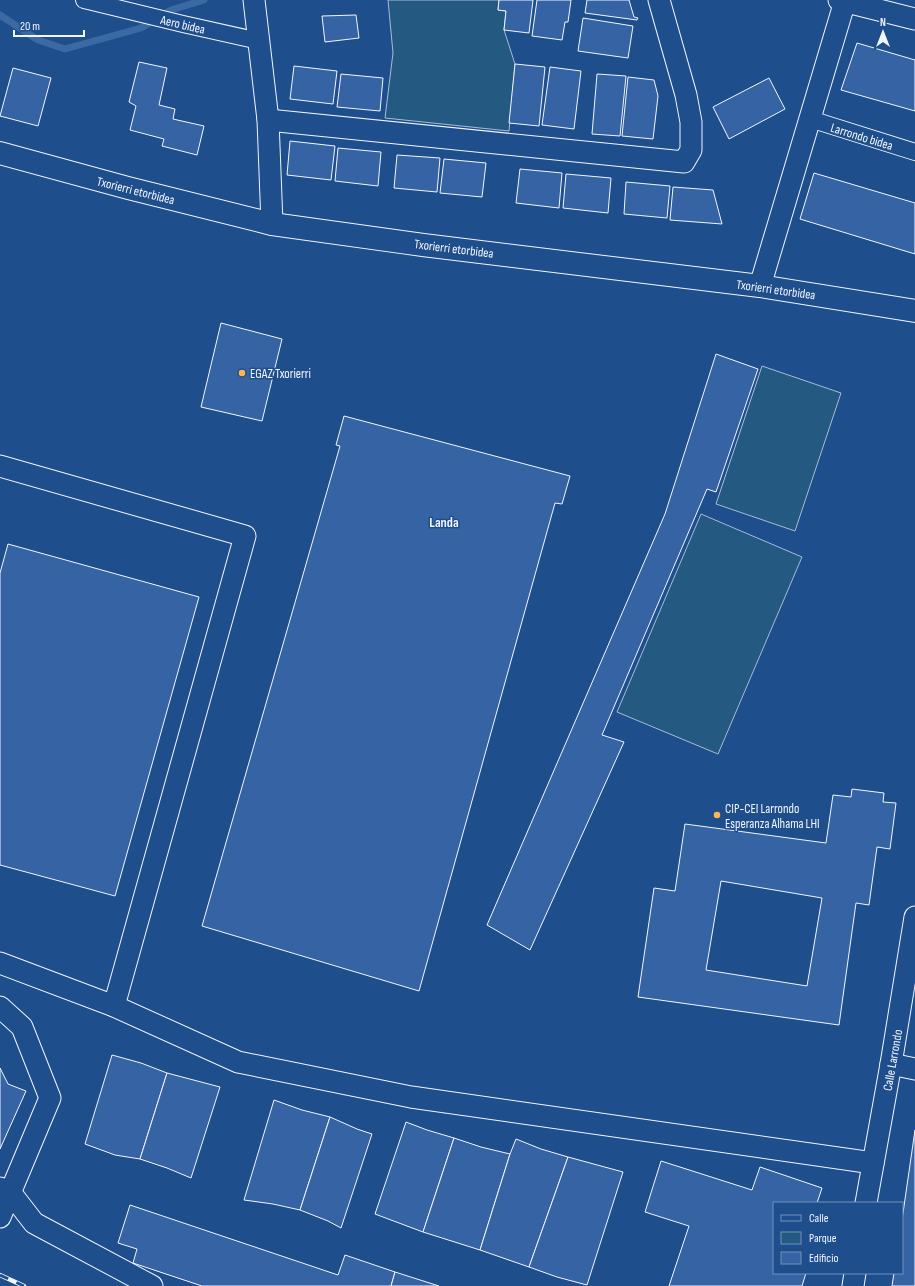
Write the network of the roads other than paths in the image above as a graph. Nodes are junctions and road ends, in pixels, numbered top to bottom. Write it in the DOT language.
graph roads {
  1 [pos="84,0"];
  2 [pos="254,0"];
  3 [pos="659,0"];
  4 [pos="842,1"];
  5 [pos="915,19"];
  6 [pos="259,41"];
  7 [pos="268,120"];
  8 [pos="810,120"];
  9 [pos="915,152"];
  10 [pos="0,153"];
  11 [pos="272,224"];
  12 [pos="760,286"];
  13 [pos="915,311"];
  14 [pos="0,466"];
  15 [pos="915,917"];
  16 [pos="0,964"];
  17 [pos="114,1006"];
  18 [pos="0,1008"];
  19 [pos="891,1064"];
  20 [pos="915,1069"];
  21 [pos="873,1164"];
  22 [pos="5,1190"];
  23 [pos="866,1202"];
  24 [pos="0,1217"];
  25 [pos="855,1274"];
  26 [pos="152,1286"];
  27 [pos="853,1286"];
  1 -- 6 [label="street, Aero bidea"];
  2 -- 6 [label="street"];
  3 -- 7 [label="street"];
  4 -- 5 [label="street"];
  4 -- 8 [label="street"];
  6 -- 7 [label="street"];
  7 -- 11 [label="street"];
  8 -- 9 [label="street, Larrondo bidea"];
  8 -- 12 [label="street"];
  10 -- 11 [label="street, Txorierri etorbidea"];
  11 -- 12 [label="street, Txorierri etorbidea"];
  12 -- 13 [label="street, Txorierri etorbidea"];
  14 -- 17 [label="street"];
  15 -- 19 [label="street, Calle Larrondo"];
  16 -- 17 [label="street"];
  17 -- 21 [label="street"];
  18 -- 22 [label="street"];
  19 -- 20 [label="street"];
  19 -- 21 [label="street, Calle Larrondo"];
  21 -- 23 [label="street, Calle Larrondo"];
  22 -- 24 [label="street"];
  22 -- 26 [label="street"];
  25 -- 27 [label="street"];
}
